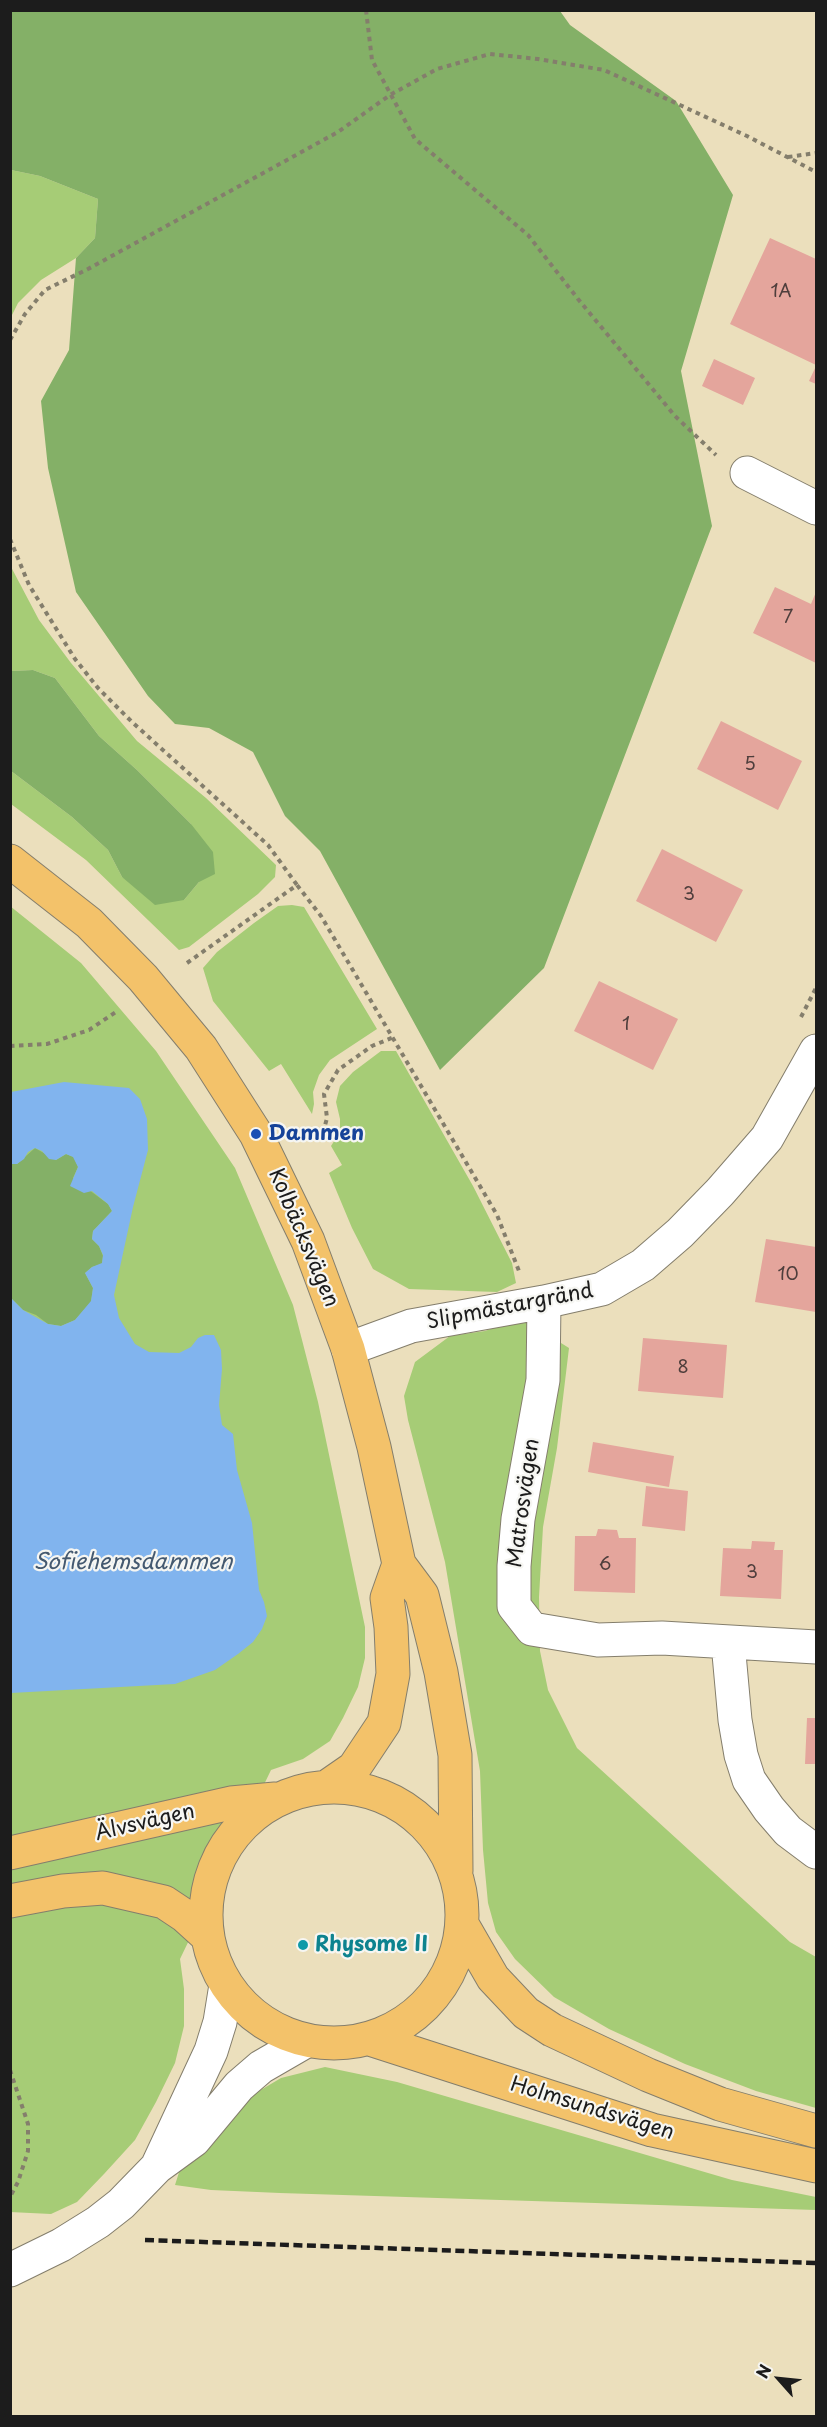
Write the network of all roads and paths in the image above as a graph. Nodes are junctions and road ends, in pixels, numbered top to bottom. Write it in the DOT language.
graph roads {
  1 [pos="366,10"];
  2 [pos="390,95"];
  3 [pos="816,153"];
  4 [pos="787,157"];
  5 [pos="816,172"];
  6 [pos="10,340"];
  7 [pos="747,473"];
  8 [pos="816,508"];
  9 [pos="10,539"];
  10 [pos="10,861"];
  11 [pos="297,885"];
  12 [pos="187,963"];
  13 [pos="816,988"];
  14 [pos="116,1012"];
  15 [pos="800,1019"];
  16 [pos="393,1037"];
  17 [pos="10,1046"];
  18 [pos="816,1052"];
  19 [pos="808,1089"];
  20 [pos="323,1133"];
  21 [pos="533,1291"];
  22 [pos="348,1348"];
  23 [pos="399,1564"];
  24 [pos="728,1643"];
  25 [pos="816,1647"];
  26 [pos="328,1786"];
  27 [pos="280,1798"];
  28 [pos="816,1852"];
  29 [pos="10,1853"];
  30 [pos="456,1871"];
  31 [pos="10,1901"];
  32 [pos="463,1926"];
  33 [pos="207,1936"];
  34 [pos="226,1984"];
  35 [pos="370,2039"];
  36 [pos="306,2041"];
  37 [pos="10,2070"];
  38 [pos="816,2131"];
  39 [pos="816,2166"];
  40 [pos="157,2167"];
  41 [pos="10,2197"];
  42 [pos="10,2270"];
  1 -- 2 [label="path"];
  2 -- 4 [label="path"];
  2 -- 6 [label="path"];
  2 -- 7 [label="path"];
  3 -- 4 [label="path"];
  4 -- 5 [label="path"];
  7 -- 8 [label="street"];
  9 -- 11 [label="path"];
  10 -- 22 [label="main road, Kolbäcksvägen"];
  11 -- 12 [label="path"];
  11 -- 16 [label="path"];
  13 -- 15 [label="path"];
  14 -- 17 [label="path"];
  16 -- 20 [label="path"];
  16 -- 21 [label="path"];
  18 -- 19 [label="street, Slipmästargränd"];
  19 -- 21 [label="street, Slipmästargränd"];
  21 -- 22 [label="street, Slipmästargränd"];
  21 -- 24 [label="street, Matrosvägen"];
  22 -- 23 [label="main road, Kolbäcksvägen"];
  23 -- 26 [label="main road"];
  23 -- 30 [label="main road, Kolbäcksvägen"];
  24 -- 25 [label="street, Matrosvägen"];
  24 -- 28 [label="street"];
  26 -- 27 [label="main road"];
  26 -- 30 [label="main road"];
  27 -- 29 [label="main road, Älvsvägen"];
  27 -- 33 [label="main road"];
  30 -- 32 [label="main road, Kolbäcksvägen"];
  31 -- 33 [label="main road"];
  32 -- 35 [label="main road"];
  32 -- 38 [label="main road"];
  33 -- 34 [label="main road"];
  34 -- 36 [label="main road"];
  34 -- 40 [label="street"];
  35 -- 36 [label="main road"];
  35 -- 39 [label="main road, Holmsundsvägen"];
  36 -- 40 [label="street"];
  37 -- 41 [label="path"];
  40 -- 42 [label="street"];
}
